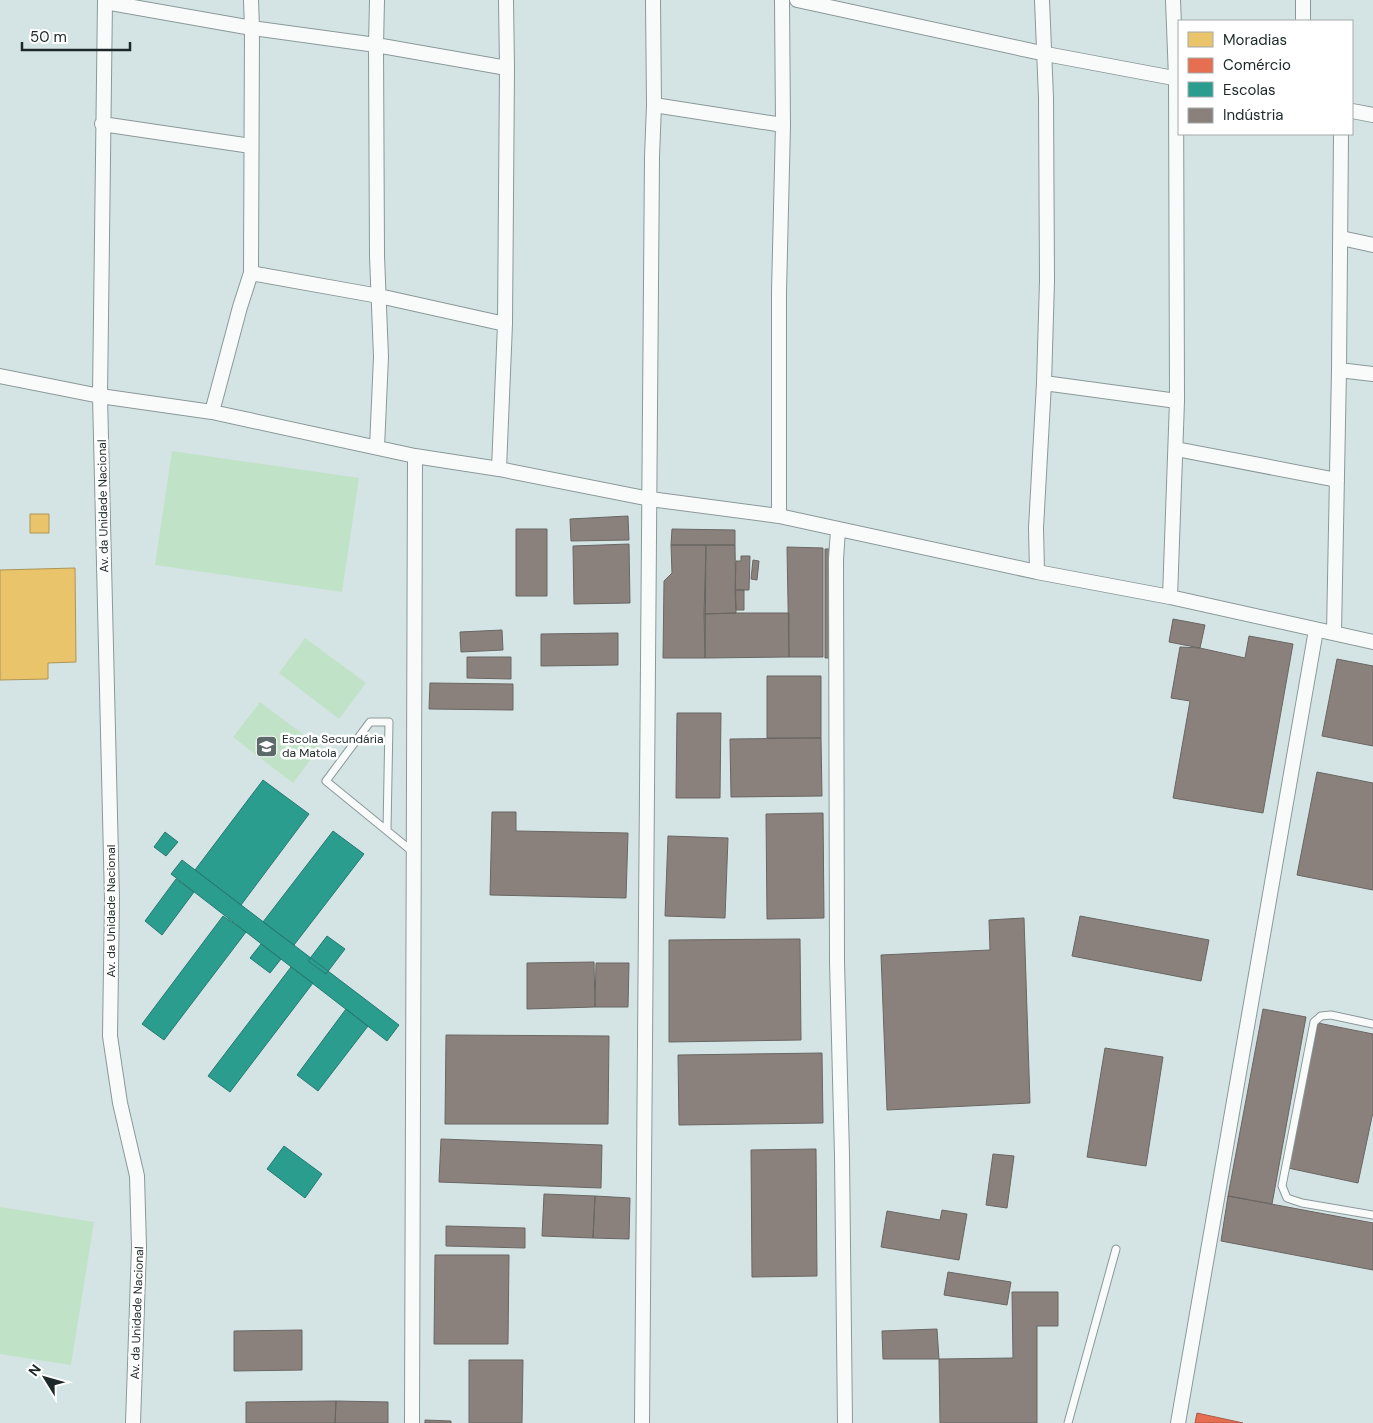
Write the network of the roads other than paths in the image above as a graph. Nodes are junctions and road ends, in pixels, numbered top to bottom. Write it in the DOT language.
graph roads {
  1 [pos="251,0"];
  2 [pos="377,0"];
  3 [pos="506,0"];
  4 [pos="654,0"];
  5 [pos="782,0"];
  6 [pos="797,0"];
  7 [pos="1042,0"];
  8 [pos="1173,0"];
  9 [pos="1304,0"];
  10 [pos="105,1"];
  11 [pos="1303,20"];
  12 [pos="252,28"];
  13 [pos="376,45"];
  14 [pos="1046,54"];
  15 [pos="507,68"];
  16 [pos="1178,78"];
  17 [pos="654,105"];
  18 [pos="1353,111"];
  19 [pos="1373,115"];
  20 [pos="102,124"];
  21 [pos="783,125"];
  22 [pos="1341,135"];
  23 [pos="251,146"];
  24 [pos="1341,238"];
  25 [pos="1373,245"];
  26 [pos="251,273"];
  27 [pos="378,296"];
  28 [pos="505,324"];
  29 [pos="1339,370"];
  30 [pos="1373,374"];
  31 [pos="0,376"];
  32 [pos="1044,383"];
  33 [pos="100,396"];
  34 [pos="1177,401"];
  35 [pos="212,412"];
  36 [pos="377,447"];
  37 [pos="1176,449"];
  38 [pos="415,456"];
  39 [pos="499,469"];
  40 [pos="1337,480"];
  41 [pos="650,500"];
  42 [pos="778,516"];
  43 [pos="838,530"];
  44 [pos="1037,572"];
  45 [pos="1170,597"];
  46 [pos="1316,630"];
  47 [pos="1334,633"];
  48 [pos="1373,642"];
  49 [pos="387,830"];
  50 [pos="414,853"];
  51 [pos="1373,1024"];
  52 [pos="1373,1215"];
  53 [pos="1116,1249"];
  54 [pos="133,1423"];
  55 [pos="412,1423"];
  56 [pos="642,1423"];
  57 [pos="845,1423"];
  58 [pos="1068,1423"];
  59 [pos="1178,1423"];
  1 -- 12 [label="street"];
  2 -- 13 [label="street"];
  3 -- 15 [label="street"];
  4 -- 17 [label="street"];
  5 -- 21 [label="street"];
  6 -- 14 [label="street"];
  7 -- 14 [label="street"];
  8 -- 16 [label="street"];
  9 -- 11 [label="street"];
  10 -- 12 [label="street"];
  10 -- 20 [label="street, Av. da Unidade Nacional"];
  12 -- 13 [label="street"];
  12 -- 23 [label="street"];
  13 -- 15 [label="street"];
  13 -- 27 [label="street"];
  14 -- 16 [label="street"];
  14 -- 32 [label="street"];
  15 -- 28 [label="street"];
  16 -- 34 [label="street"];
  17 -- 21 [label="street"];
  17 -- 41 [label="street"];
  18 -- 19 [label="street"];
  20 -- 23 [label="street"];
  20 -- 33 [label="street, Av. da Unidade Nacional"];
  21 -- 42 [label="street"];
  22 -- 24 [label="street"];
  23 -- 26 [label="street"];
  24 -- 25 [label="street"];
  24 -- 29 [label="street"];
  26 -- 27 [label="street"];
  26 -- 35 [label="street"];
  27 -- 28 [label="street"];
  27 -- 36 [label="street"];
  28 -- 39 [label="street"];
  29 -- 30 [label="street"];
  29 -- 40 [label="street"];
  31 -- 33 [label="street"];
  32 -- 34 [label="street"];
  32 -- 44 [label="street"];
  33 -- 35 [label="street"];
  33 -- 54 [label="street, Av. da Unidade Nacional"];
  34 -- 37 [label="street"];
  35 -- 36 [label="street"];
  36 -- 38 [label="street"];
  37 -- 40 [label="street"];
  37 -- 45 [label="street"];
  38 -- 39 [label="street"];
  38 -- 50 [label="street"];
  39 -- 41 [label="street"];
  40 -- 47 [label="street"];
  41 -- 42 [label="street"];
  41 -- 56 [label="street"];
  42 -- 43 [label="street"];
  43 -- 44 [label="street"];
  43 -- 57 [label="street"];
  44 -- 45 [label="street"];
  45 -- 46 [label="street"];
  46 -- 47 [label="street"];
  46 -- 59 [label="street"];
  47 -- 48 [label="street"];
  49 -- 49 [label="lane"];
  49 -- 50 [label="lane"];
  50 -- 55 [label="street"];
  51 -- 52 [label="lane"];
  53 -- 58 [label="lane"];
}
